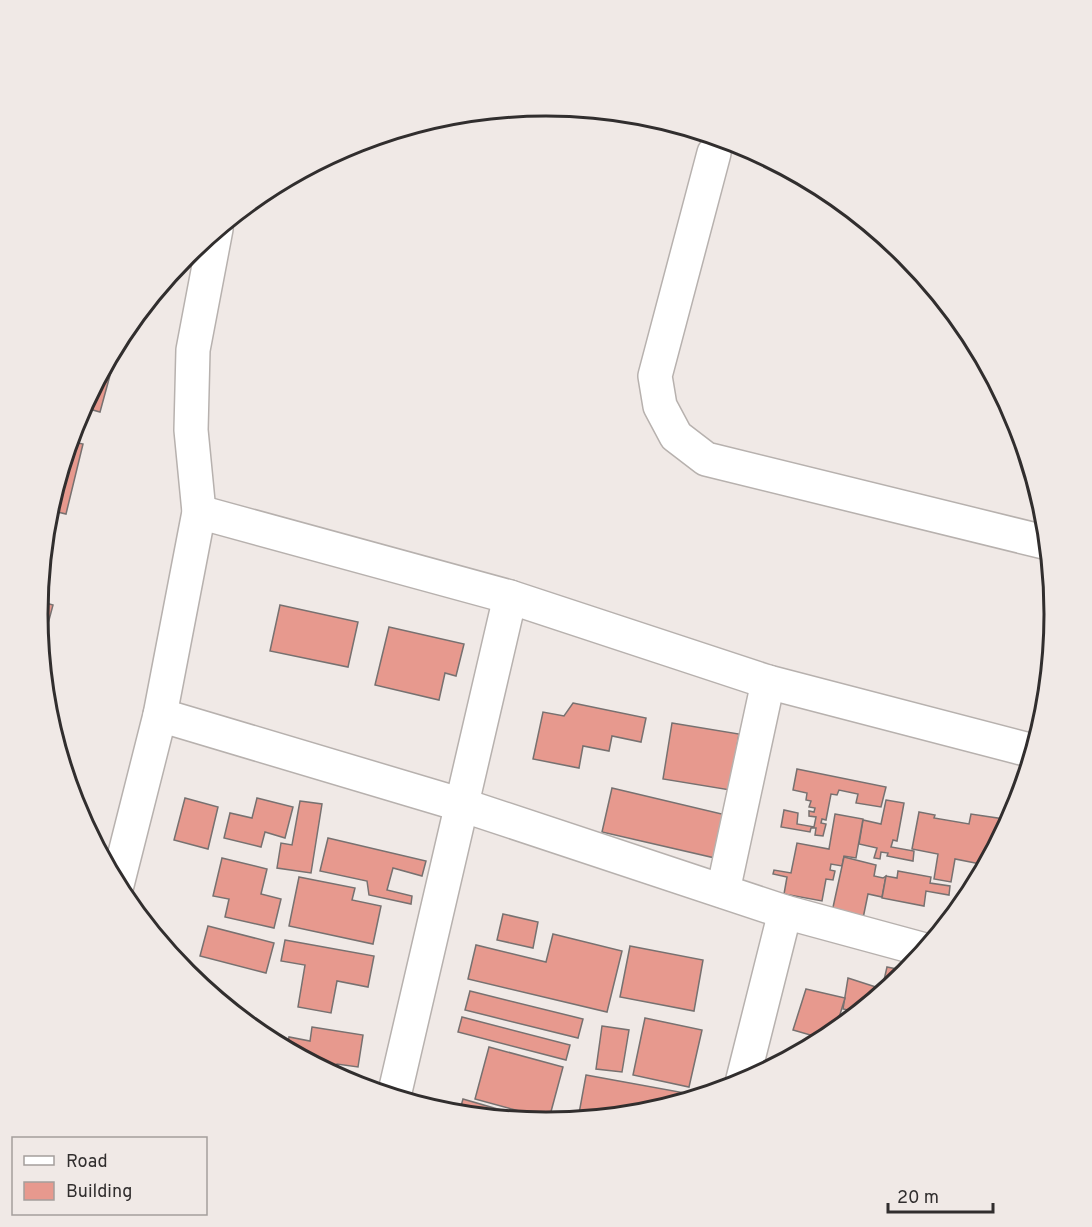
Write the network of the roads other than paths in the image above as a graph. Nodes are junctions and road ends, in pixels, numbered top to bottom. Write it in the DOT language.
graph roads {
  1 [pos="714,153"];
  2 [pos="213,243"];
  3 [pos="199,512"];
  4 [pos="1039,541"];
  5 [pos="510,597"];
  6 [pos="768,682"];
  7 [pos="160,715"];
  8 [pos="1025,749"];
  9 [pos="462,805"];
  10 [pos="121,871"];
  11 [pos="723,891"];
  12 [pos="784,912"];
  13 [pos="915,947"];
  14 [pos="745,1070"];
  15 [pos="396,1088"];
  1 -- 4 [label="street"];
  2 -- 3 [label="street"];
  3 -- 5 [label="street"];
  3 -- 7 [label="street"];
  5 -- 6 [label="street"];
  5 -- 9 [label="street"];
  6 -- 8 [label="street"];
  6 -- 11 [label="street"];
  7 -- 9 [label="street"];
  7 -- 10 [label="street"];
  9 -- 11 [label="street"];
  9 -- 15 [label="street"];
  11 -- 12 [label="street"];
  12 -- 13 [label="street"];
  12 -- 14 [label="street"];
}
